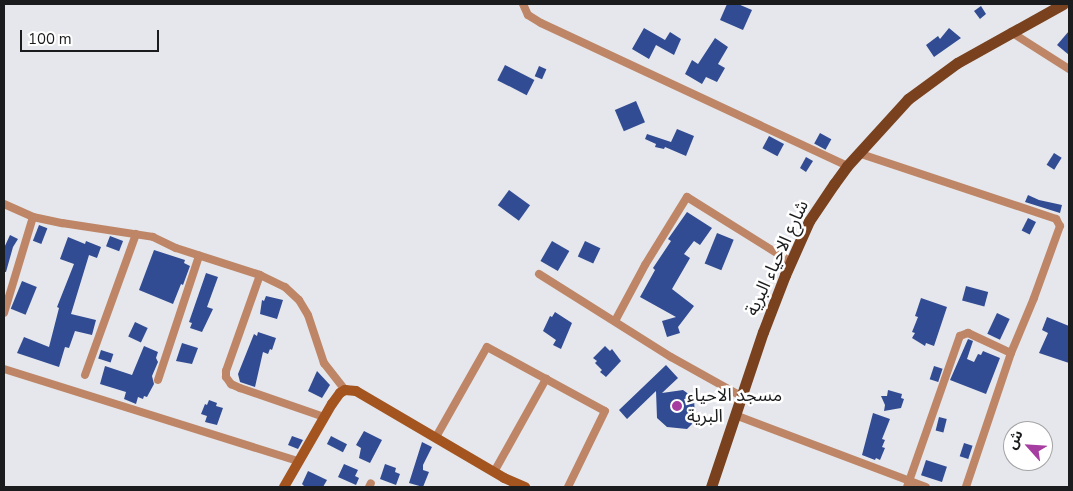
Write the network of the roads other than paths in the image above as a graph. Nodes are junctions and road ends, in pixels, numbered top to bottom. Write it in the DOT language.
graph roads {
  1 [pos="523,4"];
  2 [pos="1063,4"];
  3 [pos="1011,32"];
  4 [pos="1069,69"];
  5 [pos="858,153"];
  6 [pos="847,166"];
  7 [pos="4,204"];
  8 [pos="33,217"];
  9 [pos="136,234"];
  10 [pos="199,256"];
  11 [pos="791,262"];
  12 [pos="538,274"];
  13 [pos="260,276"];
  14 [pos="4,314"];
  15 [pos="615,321"];
  16 [pos="1010,353"];
  17 [pos="4,368"];
  18 [pos="85,375"];
  19 [pos="546,379"];
  20 [pos="158,380"];
  21 [pos="346,390"];
  22 [pos="741,396"];
  23 [pos="735,414"];
  24 [pos="324,417"];
  25 [pos="436,436"];
  26 [pos="297,461"];
  27 [pos="494,472"];
  28 [pos="908,485"];
  29 [pos="284,487"];
  30 [pos="525,487"];
  31 [pos="568,487"];
  32 [pos="711,487"];
  33 [pos="926,487"];
  34 [pos="966,487"];
  1 -- 6 [label="street"];
  2 -- 3 [label="main road, شارع الاحياء البرية"];
  3 -- 4 [label="street"];
  3 -- 5 [label="main road, شارع الاحياء البرية"];
  5 -- 6 [label="main road, شارع الاحياء البرية"];
  5 -- 16 [label="street"];
  6 -- 11 [label="main road, شارع الاحياء البرية"];
  7 -- 8 [label="street"];
  8 -- 9 [label="street"];
  8 -- 14 [label="street"];
  9 -- 10 [label="street"];
  9 -- 18 [label="street"];
  10 -- 13 [label="street"];
  10 -- 20 [label="street"];
  11 -- 15 [label="street"];
  11 -- 22 [label="main road, شارع الاحياء البرية"];
  12 -- 15 [label="street"];
  13 -- 21 [label="street"];
  13 -- 24 [label="street"];
  15 -- 22 [label="street"];
  16 -- 28 [label="street"];
  16 -- 34 [label="street"];
  17 -- 26 [label="street"];
  19 -- 25 [label="street"];
  19 -- 27 [label="street"];
  19 -- 31 [label="street"];
  21 -- 24 [label="main road"];
  21 -- 25 [label="main road"];
  22 -- 23 [label="main road, شارع الاحياء البرية"];
  23 -- 28 [label="street"];
  23 -- 32 [label="main road, شارع الاحياء البرية"];
  24 -- 26 [label="main road"];
  25 -- 27 [label="main road"];
  26 -- 29 [label="main road"];
  27 -- 30 [label="main road"];
  28 -- 33 [label="street"];
}
